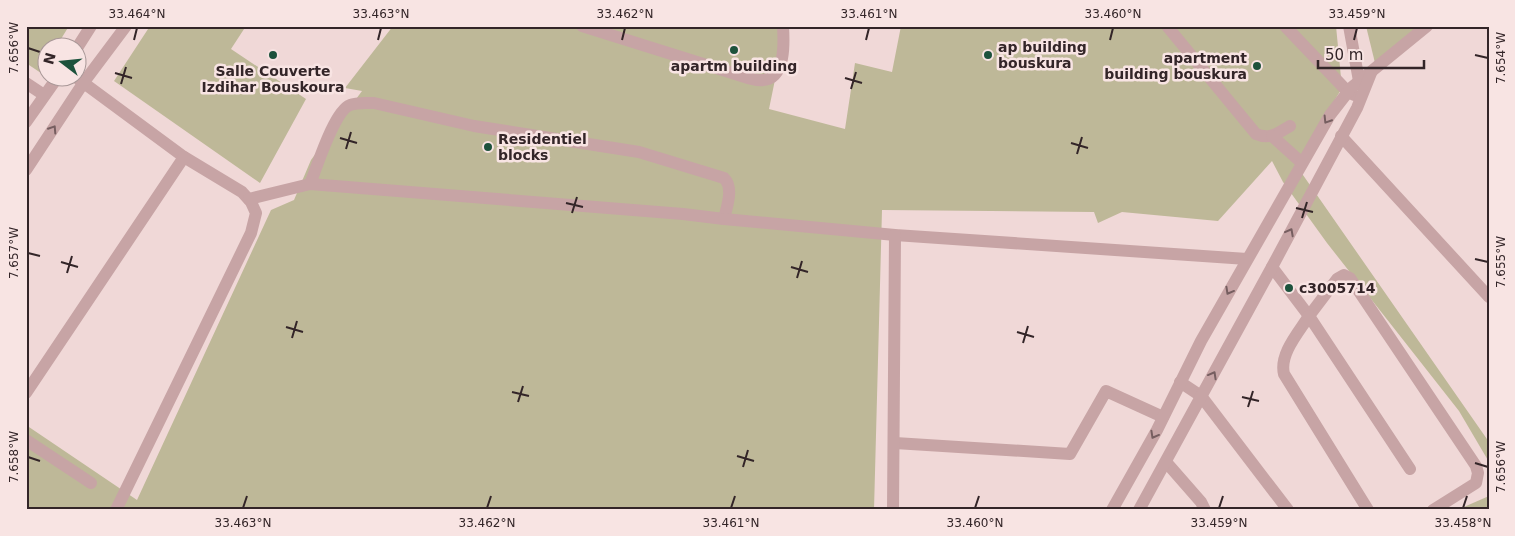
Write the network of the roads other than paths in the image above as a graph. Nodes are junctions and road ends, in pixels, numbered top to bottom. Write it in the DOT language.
graph roads {
  1 [pos="91,26"];
  2 [pos="126,26"];
  3 [pos="582,26"];
  4 [pos="783,26"];
  5 [pos="1167,26"];
  6 [pos="1285,26"];
  7 [pos="1350,26"];
  8 [pos="1428,26"];
  9 [pos="83,38"];
  10 [pos="88,72"];
  11 [pos="26,83"];
  12 [pos="88,85"];
  13 [pos="49,88"];
  14 [pos="76,88"];
  15 [pos="1362,90"];
  16 [pos="1348,92"];
  17 [pos="44,95"];
  18 [pos="26,122"];
  19 [pos="1290,126"];
  20 [pos="1272,136"];
  21 [pos="1341,136"];
  22 [pos="184,157"];
  23 [pos="1302,163"];
  24 [pos="26,170"];
  25 [pos="310,184"];
  26 [pos="249,199"];
  27 [pos="724,219"];
  28 [pos="895,235"];
  29 [pos="1247,259"];
  30 [pos="1272,267"];
  31 [pos="1489,297"];
  32 [pos="1309,316"];
  33 [pos="1180,382"];
  34 [pos="26,393"];
  35 [pos="1202,396"];
  36 [pos="1163,417"];
  37 [pos="26,440"];
  38 [pos="895,443"];
  39 [pos="1166,462"];
  40 [pos="1410,469"];
  41 [pos="91,482"];
  42 [pos="116,510"];
  43 [pos="893,510"];
  44 [pos="1112,510"];
  45 [pos="1138,510"];
  46 [pos="1205,510"];
  47 [pos="1288,510"];
  48 [pos="1368,510"];
  49 [pos="1433,510"];
  1 -- 9 [label="street"];
  2 -- 10 [label="street"];
  3 -- 4 [label="street"];
  5 -- 20 [label="street"];
  6 -- 16 [label="street"];
  7 -- 15 [label="street"];
  8 -- 15 [label="street"];
  11 -- 17 [label="street"];
  12 -- 22 [label="street"];
  13 -- 17 [label="street"];
  24 -- 14 [label="street, one-way"];
  15 -- 16 [label="street"];
  15 -- 21 [label="street"];
  16 -- 23 [label="street, one-way"];
  17 -- 18 [label="street"];
  19 -- 20 [label="street"];
  20 -- 23 [label="street"];
  30 -- 21 [label="street, one-way"];
  21 -- 31 [label="street"];
  22 -- 26 [label="street"];
  22 -- 34 [label="street"];
  23 -- 29 [label="street"];
  25 -- 26 [label="street"];
  25 -- 27 [label="street"];
  25 -- 27 [label="street"];
  26 -- 42 [label="street"];
  27 -- 28 [label="street"];
  28 -- 29 [label="street"];
  28 -- 38 [label="street"];
  29 -- 33 [label="street, one-way"];
  30 -- 32 [label="street"];
  35 -- 30 [label="street, one-way"];
  32 -- 40 [label="street"];
  32 -- 48 [label="street"];
  32 -- 49 [label="street"];
  33 -- 35 [label="street"];
  33 -- 36 [label="street"];
  35 -- 39 [label="street"];
  35 -- 47 [label="street"];
  36 -- 38 [label="street"];
  36 -- 44 [label="street, one-way"];
  37 -- 41 [label="street"];
  38 -- 43 [label="street"];
  39 -- 45 [label="street"];
  39 -- 46 [label="street"];
}
